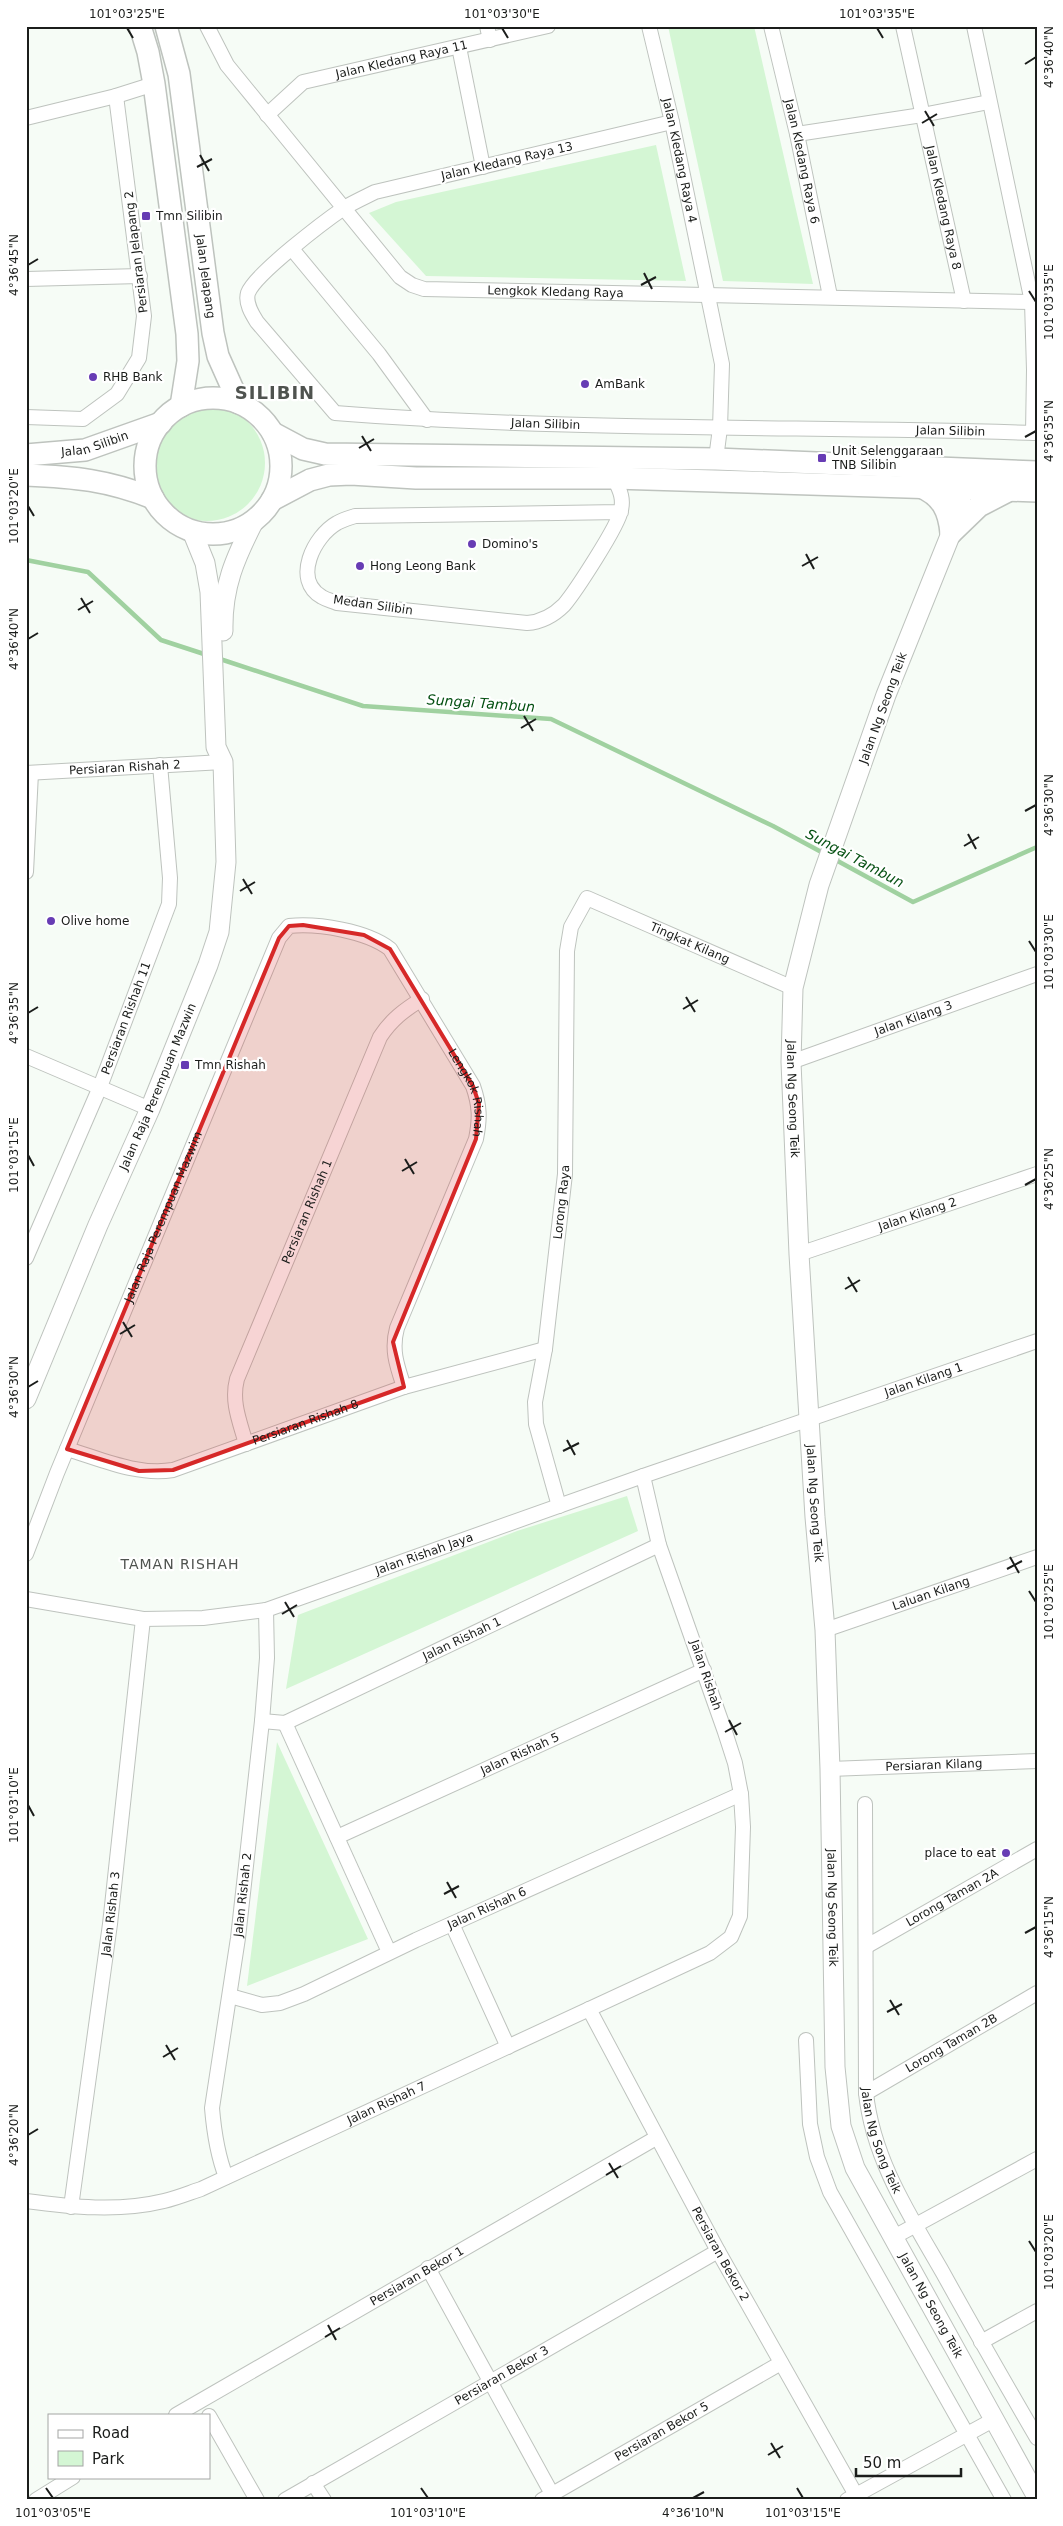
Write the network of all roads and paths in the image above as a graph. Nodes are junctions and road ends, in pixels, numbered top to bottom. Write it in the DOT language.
graph roads {
  1 [pos="140,26"];
  2 [pos="166,26"];
  3 [pos="207,26"];
  4 [pos="548,26"];
  5 [pos="649,26"];
  6 [pos="771,26"];
  7 [pos="903,26"];
  8 [pos="974,26"];
  9 [pos="488,33"];
  10 [pos="459,47"];
  11 [pos="154,84"];
  12 [pos="116,96"];
  13 [pos="989,102"];
  14 [pos="267,115"];
  15 [pos="922,115"];
  16 [pos="26,118"];
  17 [pos="672,122"];
  18 [pos="797,134"];
  19 [pos="483,166"];
  20 [pos="345,208"];
  21 [pos="292,249"];
  22 [pos="140,276"];
  23 [pos="26,279"];
  24 [pos="708,296"];
  25 [pos="830,296"];
  26 [pos="964,301"];
  27 [pos="1032,302"];
  28 [pos="239,403"];
  29 [pos="181,406"];
  30 [pos="26,417"];
  31 [pos="427,420"];
  32 [pos="161,423"];
  33 [pos="720,428"];
  34 [pos="273,433"];
  35 [pos="1035,433"];
  36 [pos="26,455"];
  37 [pos="590,458"];
  38 [pos="716,459"];
  39 [pos="937,468"];
  40 [pos="1037,472"];
  41 [pos="26,475"];
  42 [pos="747,481"];
  43 [pos="626,483"];
  44 [pos="920,486"];
  45 [pos="963,489"];
  46 [pos="1012,490"];
  47 [pos="1037,491"];
  48 [pos="153,498"];
  49 [pos="272,500"];
  50 [pos="621,512"];
  51 [pos="255,519"];
  52 [pos="192,531"];
  53 [pos="952,533"];
  54 [pos="217,612"];
  55 [pos="223,762"];
  56 [pos="160,765"];
  57 [pos="29,773"];
  58 [pos="26,872"];
  59 [pos="587,898"];
  60 [pos="279,938"];
  61 [pos="1037,974"];
  62 [pos="793,988"];
  63 [pos="422,999"];
  64 [pos="26,1056"];
  65 [pos="791,1062"];
  66 [pos="100,1087"];
  67 [pos="150,1109"];
  68 [pos="1037,1174"];
  69 [pos="799,1254"];
  70 [pos="26,1258"];
  71 [pos="1037,1341"];
  72 [pos="545,1349"];
  73 [pos="404,1388"];
  74 [pos="26,1399"];
  75 [pos="810,1419"];
  76 [pos="246,1444"];
  77 [pos="67,1449"];
  78 [pos="643,1476"];
  79 [pos="559,1506"];
  80 [pos="659,1545"];
  81 [pos="26,1554"];
  82 [pos="1037,1557"];
  83 [pos="26,1599"];
  84 [pos="266,1610"];
  85 [pos="143,1619"];
  86 [pos="825,1630"];
  87 [pos="704,1670"];
  88 [pos="262,1721"];
  89 [pos="284,1723"];
  90 [pos="1037,1761"];
  91 [pos="830,1769"];
  92 [pos="741,1794"];
  93 [pos="865,1804"];
  94 [pos="337,1837"];
  95 [pos="1037,1849"];
  96 [pos="452,1924"];
  97 [pos="731,1937"];
  98 [pos="867,1946"];
  99 [pos="389,1952"];
  100 [pos="1037,1994"];
  101 [pos="230,1996"];
  102 [pos="589,2009"];
  103 [pos="806,2040"];
  104 [pos="508,2047"];
  105 [pos="866,2094"];
  106 [pos="656,2138"];
  107 [pos="1037,2159"];
  108 [pos="226,2177"];
  109 [pos="26,2201"];
  110 [pos="72,2207"];
  111 [pos="916,2226"];
  112 [pos="892,2238"];
  113 [pos="718,2251"];
  114 [pos="428,2268"];
  115 [pos="1037,2311"];
  116 [pos="981,2342"];
  117 [pos="781,2362"];
  118 [pos="489,2381"];
  119 [pos="200,2400"];
  120 [pos="178,2414"];
  121 [pos="207,2414"];
  122 [pos="210,2418"];
  123 [pos="993,2420"];
  124 [pos="968,2435"];
  125 [pos="1037,2438"];
  126 [pos="71,2478"];
  127 [pos="313,2483"];
  128 [pos="547,2497"];
  129 [pos="852,2497"];
  130 [pos="1037,2497"];
  131 [pos="36,2500"];
  132 [pos="257,2500"];
  133 [pos="285,2500"];
  134 [pos="324,2500"];
  135 [pos="1004,2500"];
  1 -- 11 [label="main road, Jalan Jelapang"];
  2 -- 28 [label="main road, Jalan Jelapang"];
  3 -- 14 [label="street, Lengkok Kledang Raya"];
  4 -- 9 [label="street, Jalan Kledang Raya 11"];
  5 -- 17 [label="street, Jalan Kledang Raya 4"];
  6 -- 18 [label="street, Jalan Kledang Raya 6"];
  7 -- 15 [label="street, Jalan Kledang Raya 8"];
  8 -- 13 [label="street"];
  9 -- 10 [label="street, Jalan Kledang Raya 11"];
  10 -- 14 [label="street, Jalan Kledang Raya 11"];
  10 -- 19 [label="street"];
  11 -- 12 [label="street"];
  11 -- 29 [label="main road, Jalan Jelapang"];
  12 -- 16 [label="street"];
  12 -- 22 [label="street, Persiaran Jelapang 2"];
  13 -- 15 [label="street"];
  13 -- 27 [label="street"];
  14 -- 20 [label="street, Lengkok Kledang Raya"];
  15 -- 18 [label="street"];
  15 -- 26 [label="street, Jalan Kledang Raya 8"];
  17 -- 19 [label="street, Jalan Kledang Raya 13"];
  17 -- 24 [label="street, Jalan Kledang Raya 4"];
  18 -- 25 [label="street, Jalan Kledang Raya 6"];
  19 -- 20 [label="street, Jalan Kledang Raya 13"];
  20 -- 21 [label="street, Jalan Silibin"];
  20 -- 24 [label="street, Lengkok Kledang Raya"];
  21 -- 31 [label="street"];
  21 -- 31 [label="street, Jalan Silibin"];
  22 -- 23 [label="street"];
  22 -- 30 [label="street, Persiaran Jelapang 2"];
  24 -- 25 [label="street, Lengkok Kledang Raya"];
  24 -- 33 [label="street, Jalan Kledang Raya 4"];
  25 -- 26 [label="street, Lengkok Kledang Raya"];
  26 -- 27 [label="street, Lengkok Kledang Raya"];
  27 -- 35 [label="street"];
  28 -- 29 [label="main road"];
  28 -- 34 [label="main road"];
  29 -- 32 [label="main road"];
  31 -- 33 [label="street, Jalan Silibin"];
  32 -- 36 [label="main road, Jalan Silibin"];
  32 -- 48 [label="main road"];
  33 -- 35 [label="street, Jalan Silibin"];
  33 -- 38 [label="street, Jalan Kledang Raya 4"];
  34 -- 37 [label="main road"];
  34 -- 49 [label="main road"];
  37 -- 38 [label="main road"];
  37 -- 43 [label="main road"];
  38 -- 39 [label="main road"];
  38 -- 42 [label="main road"];
  38 -- 43 [label="main road"];
  39 -- 40 [label="main road"];
  39 -- 45 [label="main road"];
  41 -- 48 [label="main road, Jalan Silibin"];
  42 -- 43 [label="main road"];
  42 -- 44 [label="main road"];
  43 -- 49 [label="main road"];
  43 -- 50 [label="street, Medan Silibin"];
  44 -- 45 [label="main road"];
  44 -- 53 [label="main road"];
  45 -- 46 [label="main road"];
  45 -- 53 [label="main road, Jalan Ng Seong Teik"];
  46 -- 47 [label="main road"];
  46 -- 53 [label="main road"];
  48 -- 52 [label="main road"];
  49 -- 51 [label="main road"];
  50 -- 50 [label="street, Medan Silibin"];
  51 -- 52 [label="main road"];
  51 -- 54 [label="main road, Jalan Raja Perempuan Mazwin"];
  52 -- 54 [label="main road, Jalan Raja Perempuan Mazwin"];
  53 -- 62 [label="main road, Jalan Ng Seong Teik"];
  54 -- 55 [label="main road, Jalan Raja Perempuan Mazwin"];
  55 -- 56 [label="street, Persiaran Rishah 2"];
  55 -- 67 [label="main road, Jalan Raja Perempuan Mazwin"];
  56 -- 57 [label="street, Persiaran Rishah 2"];
  56 -- 66 [label="street, Persiaran Rishah 11"];
  57 -- 58 [label="street"];
  59 -- 62 [label="street, Tingkat Kilang"];
  59 -- 72 [label="street, Lorong Raya"];
  60 -- 63 [label="street, Lengkok Rishah"];
  60 -- 77 [label="street, Jalan Raja Perempuan Mazwim"];
  61 -- 65 [label="street, Jalan Kilang 3"];
  62 -- 65 [label="main road, Jalan Ng Seong Teik"];
  63 -- 73 [label="street, Lengkok Rishah"];
  63 -- 76 [label="street, Persiaran Rishah 1"];
  64 -- 66 [label="street"];
  65 -- 69 [label="main road, Jalan Ng Seong Teik"];
  66 -- 67 [label="street"];
  66 -- 70 [label="street, Persiaran Rishah 11"];
  67 -- 74 [label="main road, Jalan Raja Perempuan Mazwin"];
  68 -- 69 [label="street, Jalan Kilang 2"];
  69 -- 75 [label="main road, Jalan Ng Seong Teik"];
  71 -- 75 [label="street, Jalan Kilang 1"];
  72 -- 73 [label="street, Persiaran Rishah 8"];
  72 -- 79 [label="street, Lorong Raya"];
  73 -- 76 [label="street, Persiaran Rishah 8"];
  75 -- 78 [label="street, Jalan Rishah Jaya"];
  75 -- 86 [label="main road, Jalan Ng Seong Teik"];
  76 -- 77 [label="street, Persiaran Rishah 8"];
  77 -- 81 [label="street, Jalan Raja Perempuan Mazwim"];
  78 -- 79 [label="street, Jalan Rishah Jaya"];
  78 -- 80 [label="street, Jalan Rishah"];
  79 -- 84 [label="street, Jalan Rishah Jaya"];
  80 -- 87 [label="street, Jalan Rishah"];
  80 -- 89 [label="street, Jalan Rishah 1"];
  82 -- 86 [label="street, Laluan Kilang"];
  83 -- 85 [label="street, Jalan Rishah Jaya"];
  84 -- 85 [label="street, Jalan Rishah Jaya"];
  84 -- 88 [label="street, Jalan Rishah 2"];
  85 -- 110 [label="street, Jalan Rishah 3"];
  86 -- 91 [label="main road, Jalan Ng Seong Teik"];
  87 -- 92 [label="street, Jalan Rishah"];
  87 -- 94 [label="street, Jalan Rishah 5"];
  88 -- 89 [label="street"];
  88 -- 101 [label="street, Jalan Rishah 2"];
  89 -- 94 [label="street"];
  90 -- 91 [label="street, Persiaran Kilang"];
  91 -- 112 [label="main road, Jalan Ng Seong Teik"];
  92 -- 96 [label="street, Jalan Rishah 6"];
  92 -- 97 [label="street, Jalan Rishah"];
  93 -- 98 [label="street, Jalan Ng Song Teik"];
  94 -- 99 [label="street"];
  95 -- 98 [label="street, Lorong Taman 2A"];
  96 -- 99 [label="street, Jalan Rishah 6"];
  96 -- 104 [label="street"];
  97 -- 102 [label="street, Jalan Rishah 7"];
  98 -- 105 [label="street, Jalan Ng Song Teik"];
  99 -- 101 [label="street, Jalan Rishah 6"];
  100 -- 105 [label="street, Lorong Taman 2B"];
  101 -- 108 [label="street, Jalan Rishah 2"];
  102 -- 104 [label="street, Jalan Rishah 7"];
  102 -- 106 [label="street, Persiaran Bekor 2"];
  103 -- 124 [label="street"];
  104 -- 108 [label="street, Jalan Rishah 7"];
  105 -- 111 [label="street, Jalan Ng Song Teik"];
  106 -- 113 [label="street, Persiaran Bekor 2"];
  106 -- 114 [label="street, Persiaran Bekor 1"];
  107 -- 111 [label="street"];
  108 -- 110 [label="street, Jalan Rishah 7"];
  109 -- 110 [label="street, Jalan Rishah 7"];
  111 -- 112 [label="street"];
  111 -- 116 [label="street, Jalan Ng Song Teik"];
  112 -- 123 [label="main road, Jalan Ng Seong Teik"];
  113 -- 117 [label="street, Persiaran Bekor 2"];
  113 -- 118 [label="street, Persiaran Bekor 3"];
  114 -- 118 [label="street"];
  114 -- 119 [label="street, Persiaran Bekor 1"];
  115 -- 116 [label="street"];
  116 -- 125 [label="street, Jalan Ng Song Teik"];
  117 -- 128 [label="street, Persiaran Bekor 5"];
  117 -- 129 [label="street, Persiaran Bekor 2"];
  118 -- 127 [label="street, Persiaran Bekor 3"];
  118 -- 128 [label="street"];
  119 -- 120 [label="street, Persiaran Bekor 1"];
  119 -- 121 [label="street"];
  122 -- 132 [label="street"];
  123 -- 124 [label="street"];
  123 -- 130 [label="main road, Jalan Ng Seong Teik"];
  124 -- 129 [label="street"];
  124 -- 135 [label="street"];
  126 -- 131 [label="street"];
  127 -- 133 [label="street, Persiaran Bekor 3"];
  127 -- 134 [label="street"];
}
